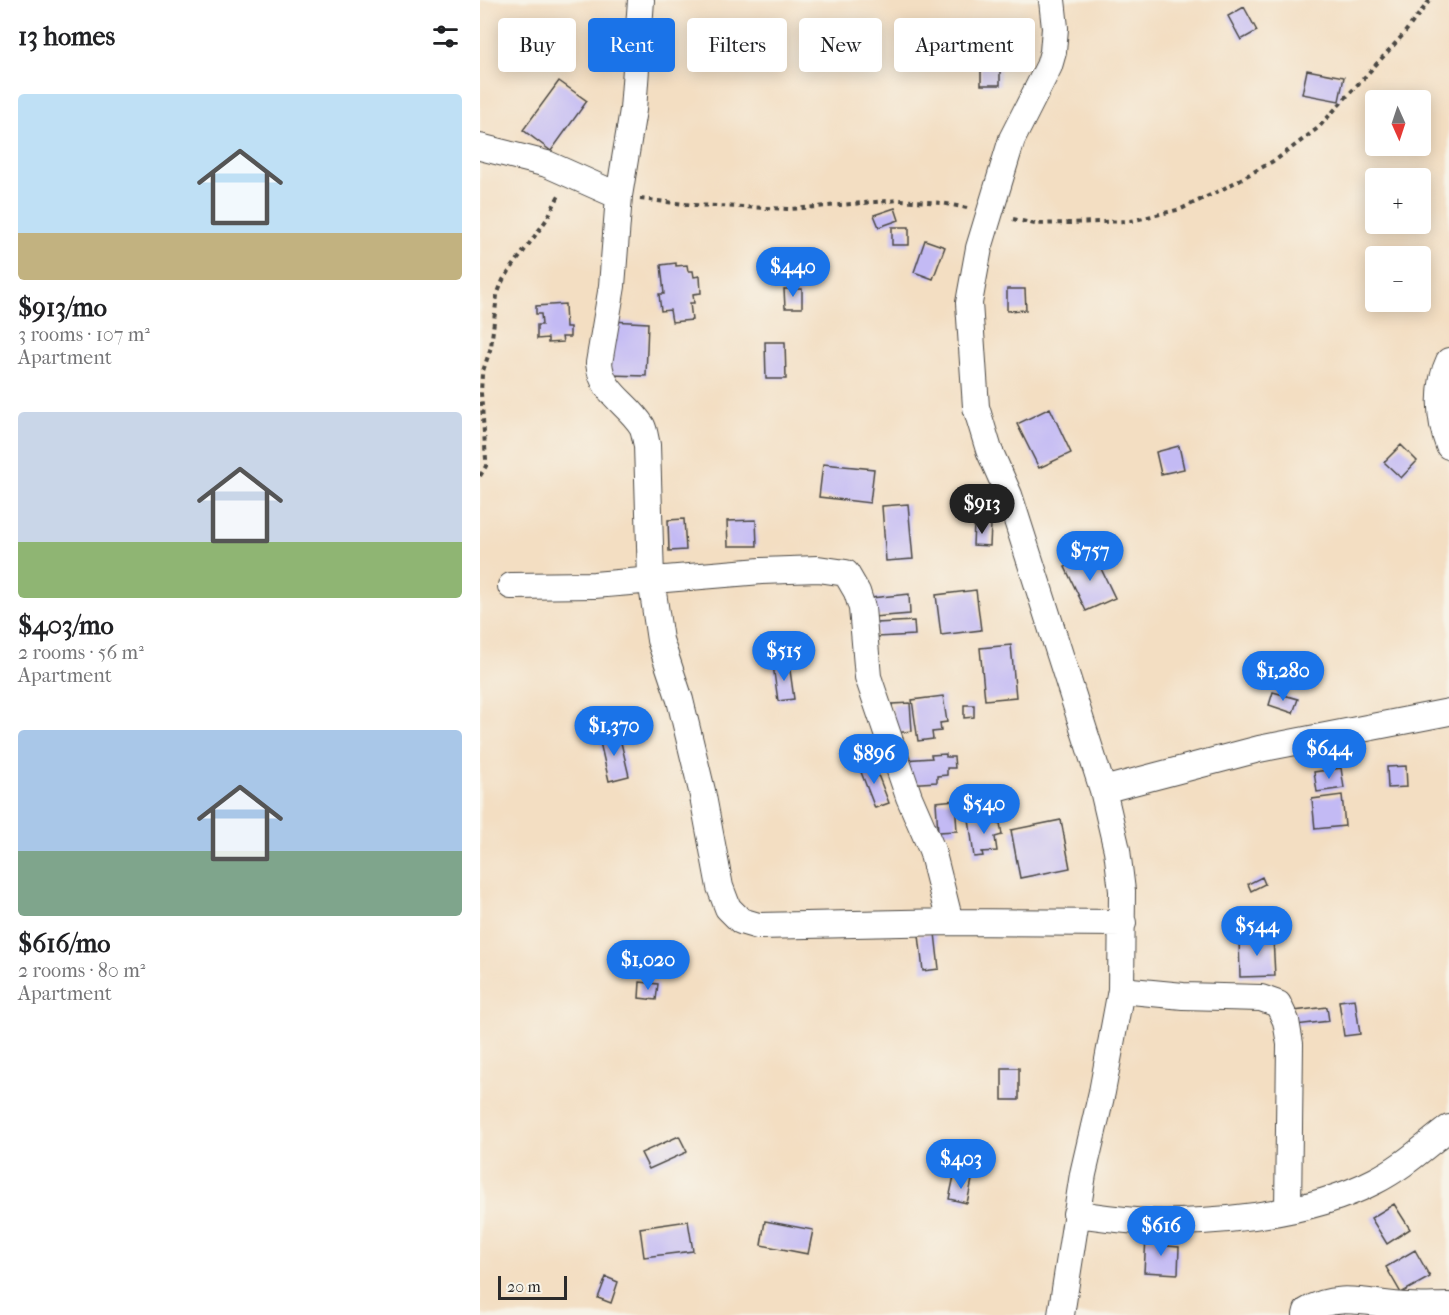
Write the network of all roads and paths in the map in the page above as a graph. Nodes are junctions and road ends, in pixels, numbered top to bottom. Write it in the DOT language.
graph roads {
  1 [pos="641,0"];
  2 [pos="1052,0"];
  3 [pos="1430,0"];
  4 [pos="480,147"];
  5 [pos="569,174"];
  6 [pos="619,196"];
  7 [pos="989,213"];
  8 [pos="1449,361"];
  9 [pos="1445,403"];
  10 [pos="1449,446"];
  11 [pos="480,476"];
  12 [pos="651,579"];
  13 [pos="512,586"];
  14 [pos="1449,712"];
  15 [pos="1103,790"];
  16 [pos="950,922"];
  17 [pos="1123,922"];
  18 [pos="1121,990"];
  19 [pos="1449,1128"];
  20 [pos="1288,1210"];
  21 [pos="1076,1214"];
  22 [pos="1449,1306"];
  23 [pos="1061,1315"];
  24 [pos="1306,1315"];
  1 -- 6 [label="street"];
  2 -- 7 [label="street"];
  3 -- 7 [label="path"];
  4 -- 5 [label="street"];
  5 -- 6 [label="street"];
  5 -- 11 [label="path"];
  6 -- 7 [label="path"];
  6 -- 12 [label="street"];
  7 -- 15 [label="street"];
  8 -- 9 [label="street"];
  9 -- 10 [label="street"];
  12 -- 13 [label="street"];
  12 -- 16 [label="street"];
  12 -- 16 [label="street"];
  14 -- 15 [label="street"];
  15 -- 17 [label="street"];
  16 -- 17 [label="street"];
  17 -- 18 [label="street"];
  18 -- 20 [label="street"];
  18 -- 21 [label="street"];
  19 -- 20 [label="street"];
  20 -- 21 [label="street"];
  21 -- 23 [label="street"];
  22 -- 24 [label="street"];
}
